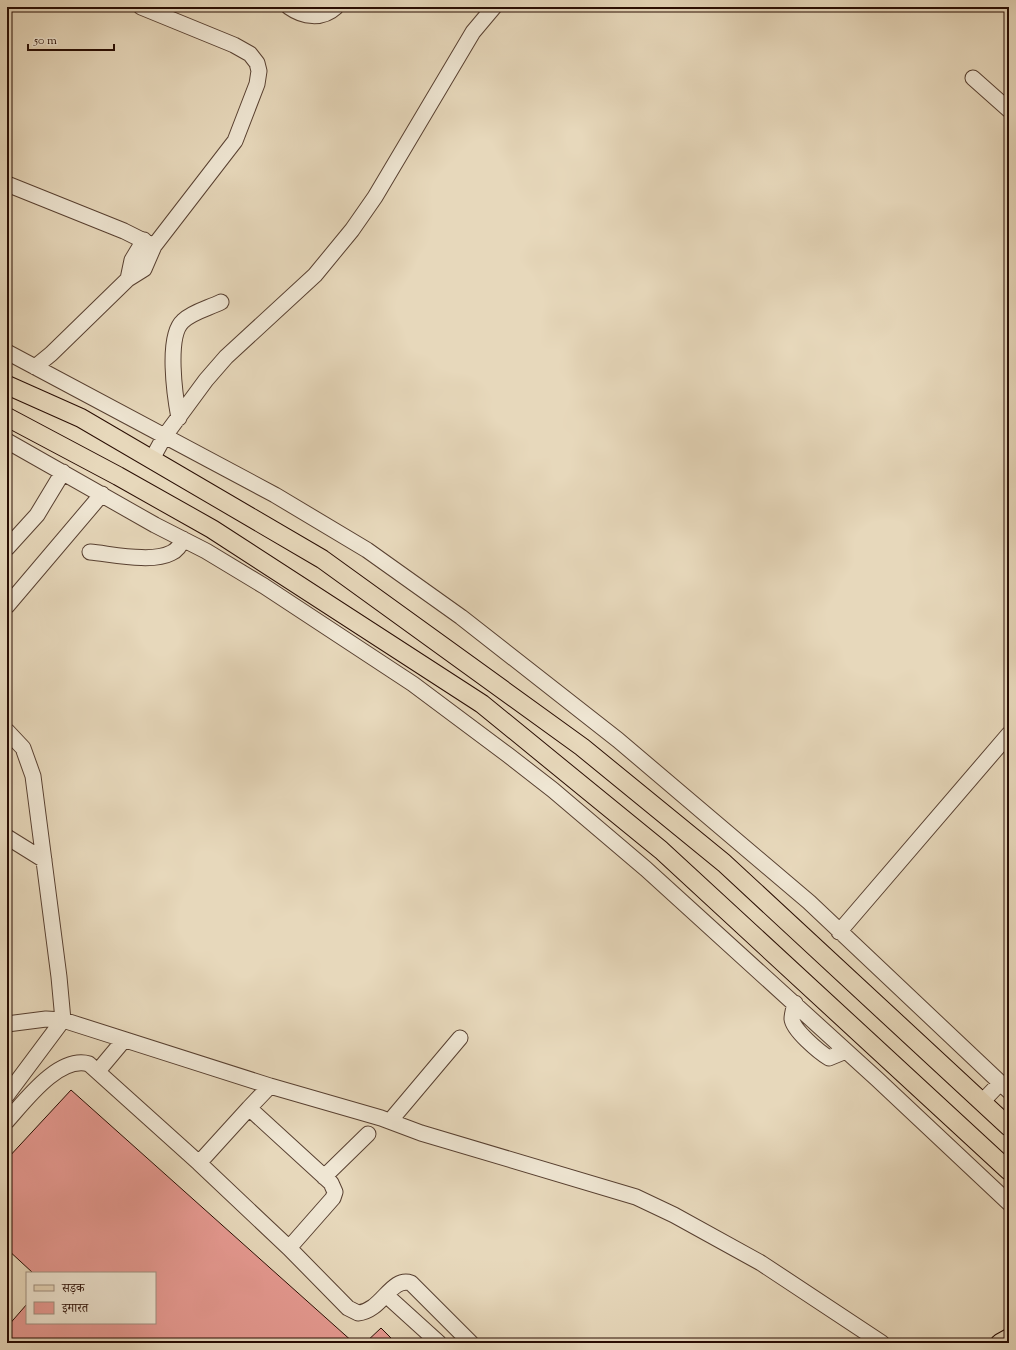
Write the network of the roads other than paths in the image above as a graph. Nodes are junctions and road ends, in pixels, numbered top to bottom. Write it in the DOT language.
graph roads {
  1 [pos="141,7"];
  2 [pos="289,7"];
  3 [pos="336,7"];
  4 [pos="494,7"];
  5 [pos="972,78"];
  6 [pos="1009,110"];
  7 [pos="7,184"];
  8 [pos="149,243"];
  9 [pos="222,302"];
  10 [pos="7,352"];
  11 [pos="35,367"];
  12 [pos="7,385"];
  13 [pos="7,417"];
  14 [pos="179,418"];
  15 [pos="164,437"];
  16 [pos="8,444"];
  17 [pos="152,459"];
  18 [pos="63,472"];
  19 [pos="102,494"];
  20 [pos="183,539"];
  21 [pos="7,548"];
  22 [pos="90,552"];
  23 [pos="7,606"];
  24 [pos="7,731"];
  25 [pos="1009,734"];
  26 [pos="7,837"];
  27 [pos="44,860"];
  28 [pos="839,932"];
  29 [pos="63,1020"];
  30 [pos="7,1024"];
  31 [pos="460,1038"];
  32 [pos="124,1040"];
  33 [pos="98,1071"];
  34 [pos="270,1086"];
  35 [pos="1005,1087"];
  36 [pos="7,1095"];
  37 [pos="982,1102"];
  38 [pos="249,1108"];
  39 [pos="7,1121"];
  40 [pos="390,1121"];
  41 [pos="1009,1127"];
  42 [pos="931,1130"];
  43 [pos="964,1130"];
  44 [pos="368,1134"];
  45 [pos="199,1163"];
  46 [pos="1009,1171"];
  47 [pos="324,1177"];
  48 [pos="1009,1203"];
  49 [pos="289,1248"];
  50 [pos="386,1295"];
  51 [pos="1009,1338"];
  52 [pos="439,1343"];
  53 [pos="471,1343"];
  54 [pos="882,1343"];
  55 [pos="1000,1343"];
  1 -- 8 [label="street"];
  2 -- 3 [label="street"];
  4 -- 14 [label="street"];
  5 -- 6 [label="street"];
  7 -- 8 [label="street"];
  8 -- 11 [label="street"];
  9 -- 14 [label="street"];
  10 -- 11 [label="street"];
  11 -- 15 [label="street"];
  12 -- 17 [label="main road"];
  13 -- 43 [label="main road"];
  14 -- 15 [label="street"];
  15 -- 17 [label="street"];
  15 -- 28 [label="street"];
  16 -- 18 [label="street"];
  17 -- 37 [label="main road"];
  18 -- 19 [label="street"];
  18 -- 21 [label="street"];
  19 -- 20 [label="street"];
  19 -- 23 [label="street"];
  20 -- 22 [label="street"];
  20 -- 42 [label="street"];
  24 -- 27 [label="street"];
  25 -- 28 [label="street"];
  26 -- 27 [label="street"];
  27 -- 29 [label="street"];
  28 -- 35 [label="street"];
  29 -- 30 [label="street"];
  29 -- 32 [label="street"];
  29 -- 36 [label="street"];
  31 -- 40 [label="street"];
  32 -- 33 [label="street"];
  32 -- 34 [label="street"];
  33 -- 39 [label="street"];
  33 -- 45 [label="street"];
  34 -- 38 [label="street"];
  34 -- 40 [label="street"];
  35 -- 37 [label="street"];
  37 -- 41 [label="main road"];
  38 -- 45 [label="street"];
  38 -- 47 [label="street"];
  40 -- 54 [label="street"];
  42 -- 43 [label="street"];
  42 -- 48 [label="street"];
  43 -- 46 [label="main road"];
  44 -- 47 [label="street"];
  45 -- 49 [label="street"];
  47 -- 49 [label="street"];
  49 -- 50 [label="street"];
  50 -- 52 [label="street"];
  50 -- 53 [label="street"];
  51 -- 55 [label="main road"];
}
